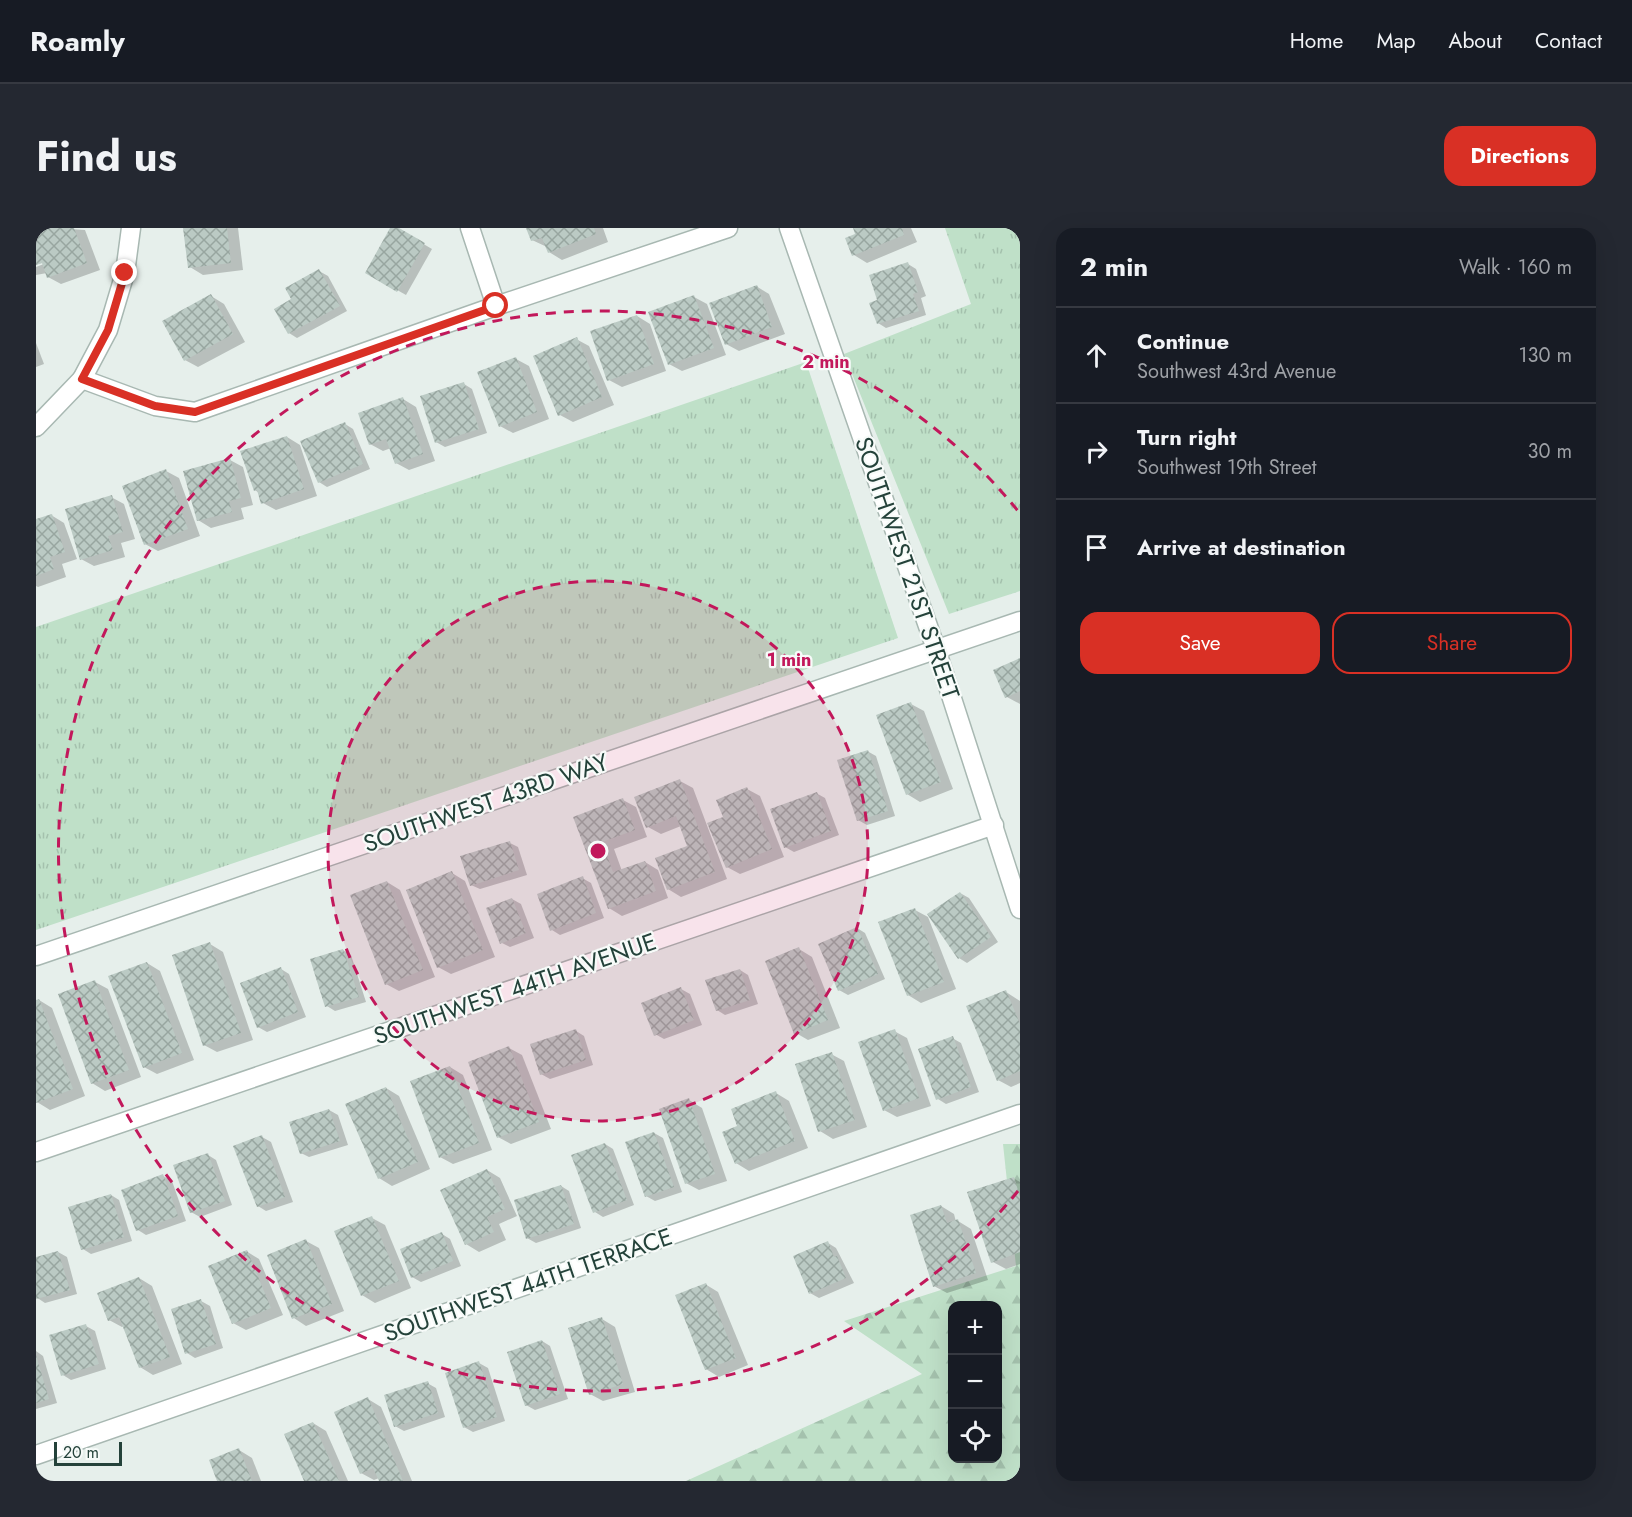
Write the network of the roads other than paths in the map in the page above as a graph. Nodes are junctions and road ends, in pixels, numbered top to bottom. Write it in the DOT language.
graph roads {
  1 [pos="131,228"];
  2 [pos="470,228"];
  3 [pos="728,228"];
  4 [pos="789,228"];
  5 [pos="496,306"];
  6 [pos="82,379"];
  7 [pos="36,427"];
  8 [pos="1020,621"];
  9 [pos="936,650"];
  10 [pos="994,825"];
  11 [pos="1020,909"];
  12 [pos="36,956"];
  13 [pos="1020,1114"];
  14 [pos="36,1152"];
  15 [pos="36,1455"];
  1 -- 6 [label="street"];
  2 -- 5 [label="street"];
  3 -- 5 [label="street"];
  4 -- 9 [label="street, SOUTHWEST 21ST STREET"];
  5 -- 6 [label="street"];
  6 -- 7 [label="street"];
  8 -- 9 [label="street"];
  9 -- 10 [label="street, SOUTHWEST 21ST STREET"];
  9 -- 12 [label="street, SOUTHWEST 43RD WAY"];
  10 -- 11 [label="street, SOUTHWEST 21ST STREET"];
  10 -- 14 [label="street, SOUTHWEST 44TH AVENUE"];
  13 -- 15 [label="street, SOUTHWEST 44TH TERRACE"];
}
